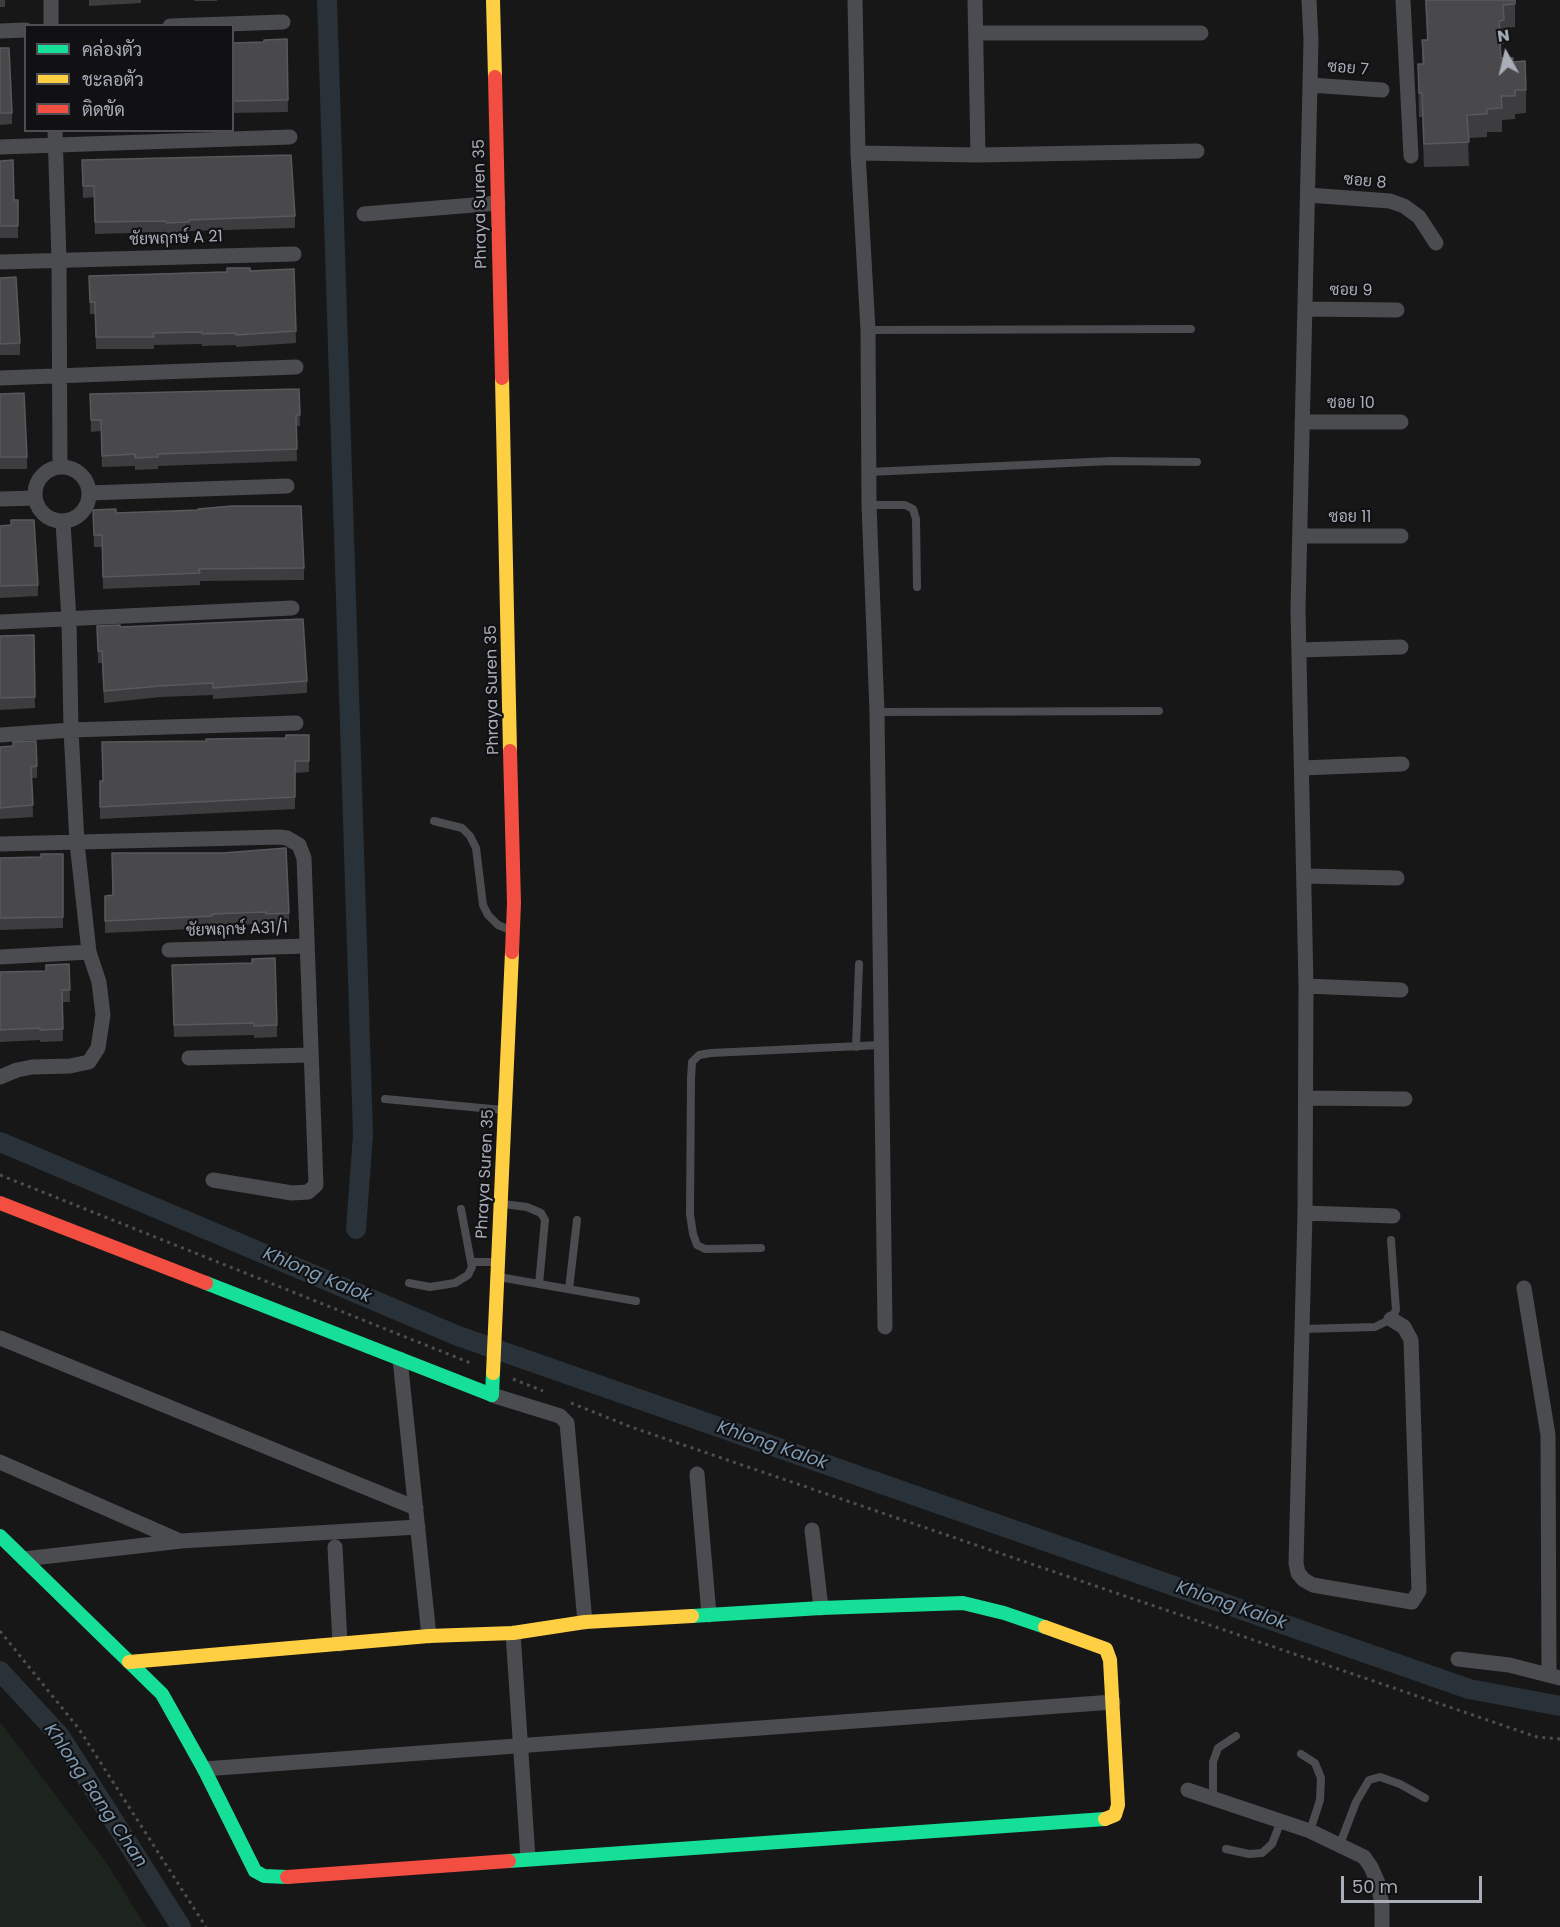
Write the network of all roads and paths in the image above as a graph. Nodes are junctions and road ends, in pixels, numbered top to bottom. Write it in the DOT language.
graph roads {
  1 [pos="51,0"];
  2 [pos="493,0"];
  3 [pos="855,0"];
  4 [pos="975,0"];
  5 [pos="1310,0"];
  6 [pos="1403,0"];
  7 [pos="283,22"];
  8 [pos="51,24"];
  9 [pos="226,24"];
  10 [pos="24,30"];
  11 [pos="0,31"];
  12 [pos="976,33"];
  13 [pos="1201,33"];
  14 [pos="1311,85"];
  15 [pos="1382,90"];
  16 [pos="55,132"];
  17 [pos="290,137"];
  18 [pos="0,147"];
  19 [pos="56,147"];
  20 [pos="1197,151"];
  21 [pos="858,153"];
  22 [pos="978,155"];
  23 [pos="1411,156"];
  24 [pos="1308,195"];
  25 [pos="498,203"];
  26 [pos="364,214"];
  27 [pos="1436,243"];
  28 [pos="294,254"];
  29 [pos="59,260"];
  30 [pos="0,262"];
  31 [pos="1305,309"];
  32 [pos="1397,310"];
  33 [pos="1191,329"];
  34 [pos="868,330"];
  35 [pos="296,367"];
  36 [pos="60,377"];
  37 [pos="0,378"];
  38 [pos="1302,422"];
  39 [pos="1401,422"];
  40 [pos="1197,462"];
  41 [pos="60,467"];
  42 [pos="869,472"];
  43 [pos="287,486"];
  44 [pos="89,493"];
  45 [pos="35,498"];
  46 [pos="0,499"];
  47 [pos="869,505"];
  48 [pos="63,522"];
  49 [pos="1300,536"];
  50 [pos="1401,536"];
  51 [pos="917,587"];
  52 [pos="292,608"];
  53 [pos="69,620"];
  54 [pos="0,622"];
  55 [pos="1401,647"];
  56 [pos="1299,650"];
  57 [pos="1159,711"];
  58 [pos="877,712"];
  59 [pos="296,723"];
  60 [pos="70,730"];
  61 [pos="0,735"];
  62 [pos="1402,764"];
  63 [pos="1302,768"];
  64 [pos="435,821"];
  65 [pos="77,843"];
  66 [pos="0,844"];
  67 [pos="1304,876"];
  68 [pos="1397,878"];
  69 [pos="514,932"];
  70 [pos="307,946"];
  71 [pos="169,950"];
  72 [pos="89,952"];
  73 [pos="0,957"];
  74 [pos="859,964"];
  75 [pos="1306,986"];
  76 [pos="1401,990"];
  77 [pos="881,1045"];
  78 [pos="856,1047"];
  79 [pos="311,1055"];
  80 [pos="189,1058"];
  81 [pos="0,1077"];
  82 [pos="1306,1098"];
  83 [pos="385,1099"];
  84 [pos="1405,1099"];
  85 [pos="506,1110"];
  86 [pos="0,1175"];
  87 [pos="213,1180"];
  88 [pos="0,1203"];
  89 [pos="501,1203"];
  90 [pos="461,1209"];
  91 [pos="1305,1213"];
  92 [pos="1394,1216"];
  93 [pos="577,1220"];
  94 [pos="1391,1240"];
  95 [pos="761,1248"];
  96 [pos="471,1262"];
  97 [pos="498,1262"];
  98 [pos="498,1277"];
  99 [pos="409,1283"];
  100 [pos="539,1284"];
  101 [pos="1524,1288"];
  102 [pos="569,1290"];
  103 [pos="636,1301"];
  104 [pos="1391,1319"];
  105 [pos="885,1327"];
  106 [pos="1302,1329"];
  107 [pos="0,1338"];
  108 [pos="400,1359"];
  109 [pos="492,1375"];
  110 [pos="546,1393"];
  111 [pos="492,1395"];
  112 [pos="567,1401"];
  113 [pos="0,1462"];
  114 [pos="697,1474"];
  115 [pos="416,1508"];
  116 [pos="418,1527"];
  117 [pos="812,1530"];
  118 [pos="0,1536"];
  119 [pos="181,1541"];
  120 [pos="335,1547"];
  121 [pos="24,1559"];
  122 [pos="821,1608"];
  123 [pos="709,1616"];
  124 [pos="585,1622"];
  125 [pos="0,1631"];
  126 [pos="513,1633"];
  127 [pos="429,1636"];
  128 [pos="340,1644"];
  129 [pos="1458,1659"];
  130 [pos="129,1662"];
  131 [pos="1555,1676"];
  132 [pos="1113,1702"];
  133 [pos="1236,1736"];
  134 [pos="1560,1739"];
  135 [pos="520,1745"];
  136 [pos="1301,1754"];
  137 [pos="204,1769"];
  138 [pos="1188,1790"];
  139 [pos="1213,1798"];
  140 [pos="1425,1798"];
  141 [pos="1281,1821"];
  142 [pos="1310,1831"];
  143 [pos="1340,1844"];
  144 [pos="1226,1849"];
  145 [pos="528,1858"];
  146 [pos="206,1927"];
  147 [pos="1383,1927"];
  1 -- 8 [label="street"];
  2 -- 25 [label="street, Phraya Suren 35"];
  3 -- 21 [label="street"];
  4 -- 12 [label="street"];
  5 -- 14 [label="street"];
  6 -- 23 [label="street"];
  7 -- 9 [label="street"];
  10 -- 11 [label="street"];
  12 -- 13 [label="street"];
  12 -- 22 [label="street"];
  14 -- 15 [label="street, ซอย 7"];
  14 -- 24 [label="street"];
  16 -- 19 [label="street"];
  17 -- 19 [label="street"];
  18 -- 19 [label="street"];
  19 -- 29 [label="street"];
  20 -- 22 [label="street"];
  21 -- 22 [label="street"];
  21 -- 34 [label="street"];
  24 -- 27 [label="street, ซอย 8"];
  24 -- 31 [label="street"];
  25 -- 26 [label="street"];
  25 -- 69 [label="street, Phraya Suren 35"];
  28 -- 29 [label="street, ชัยพฤกษ์ A 21"];
  29 -- 30 [label="street, ชัยพฤกษ์ A 21"];
  29 -- 36 [label="street"];
  31 -- 32 [label="street, ซอย 9"];
  31 -- 38 [label="street"];
  33 -- 34 [label="lane"];
  34 -- 42 [label="street"];
  35 -- 36 [label="street"];
  36 -- 37 [label="street"];
  36 -- 41 [label="street"];
  38 -- 39 [label="street, ซอย 10"];
  38 -- 49 [label="street"];
  40 -- 42 [label="lane"];
  41 -- 44 [label="street"];
  41 -- 45 [label="street"];
  42 -- 47 [label="street"];
  43 -- 44 [label="street"];
  44 -- 48 [label="street"];
  45 -- 46 [label="street"];
  45 -- 48 [label="street"];
  47 -- 51 [label="lane"];
  47 -- 58 [label="street"];
  48 -- 53 [label="street"];
  49 -- 50 [label="street, ซอย 11"];
  49 -- 56 [label="street"];
  52 -- 53 [label="street"];
  53 -- 54 [label="street"];
  53 -- 60 [label="street"];
  55 -- 56 [label="street"];
  56 -- 63 [label="street"];
  57 -- 58 [label="lane"];
  58 -- 77 [label="street"];
  59 -- 60 [label="street"];
  60 -- 61 [label="street"];
  60 -- 65 [label="street"];
  62 -- 63 [label="street"];
  63 -- 67 [label="street"];
  64 -- 69 [label="lane"];
  65 -- 66 [label="street"];
  65 -- 70 [label="street"];
  65 -- 72 [label="street"];
  67 -- 68 [label="street"];
  67 -- 75 [label="street"];
  69 -- 85 [label="street, Phraya Suren 35"];
  70 -- 71 [label="street, ชัยพฤกษ์ A31/1"];
  70 -- 79 [label="street"];
  72 -- 73 [label="street"];
  72 -- 81 [label="street"];
  74 -- 78 [label="lane"];
  75 -- 76 [label="street"];
  75 -- 82 [label="street"];
  77 -- 78 [label="lane"];
  77 -- 105 [label="street"];
  78 -- 95 [label="lane"];
  79 -- 80 [label="street"];
  79 -- 87 [label="street"];
  82 -- 84 [label="street"];
  82 -- 91 [label="street"];
  83 -- 85 [label="lane"];
  85 -- 89 [label="street, Phraya Suren 35"];
  86 -- 109 [label="path"];
  88 -- 108 [label="street"];
  89 -- 97 [label="street, Phraya Suren 35"];
  89 -- 100 [label="lane"];
  90 -- 96 [label="lane"];
  91 -- 92 [label="street"];
  91 -- 106 [label="street"];
  93 -- 102 [label="lane"];
  94 -- 104 [label="lane"];
  96 -- 97 [label="lane"];
  96 -- 99 [label="lane"];
  97 -- 98 [label="street, Phraya Suren 35"];
  98 -- 100 [label="lane"];
  98 -- 109 [label="street, Phraya Suren 35"];
  100 -- 102 [label="lane"];
  101 -- 131 [label="street"];
  102 -- 103 [label="lane"];
  104 -- 106 [label="lane"];
  104 -- 106 [label="street"];
  107 -- 115 [label="street"];
  108 -- 111 [label="street"];
  108 -- 115 [label="street"];
  109 -- 110 [label="path"];
  109 -- 111 [label="street, Phraya Suren 35"];
  111 -- 124 [label="street"];
  112 -- 134 [label="path"];
  113 -- 119 [label="street"];
  114 -- 123 [label="street"];
  115 -- 116 [label="street"];
  116 -- 119 [label="street"];
  116 -- 127 [label="street"];
  117 -- 122 [label="street"];
  118 -- 121 [label="street"];
  119 -- 121 [label="street"];
  120 -- 128 [label="street"];
  121 -- 130 [label="street"];
  122 -- 123 [label="street"];
  122 -- 132 [label="street"];
  123 -- 124 [label="street"];
  124 -- 126 [label="street"];
  125 -- 146 [label="path"];
  126 -- 127 [label="street"];
  126 -- 135 [label="street"];
  127 -- 128 [label="street"];
  128 -- 130 [label="street"];
  129 -- 131 [label="street"];
  130 -- 137 [label="street"];
  132 -- 135 [label="street"];
  132 -- 145 [label="street"];
  133 -- 139 [label="lane"];
  135 -- 137 [label="street"];
  135 -- 145 [label="street"];
  136 -- 142 [label="lane"];
  137 -- 145 [label="street"];
  138 -- 139 [label="street"];
  139 -- 141 [label="street"];
  140 -- 143 [label="lane"];
  141 -- 142 [label="street"];
  141 -- 144 [label="lane"];
  142 -- 143 [label="street"];
  143 -- 147 [label="street"];
}
